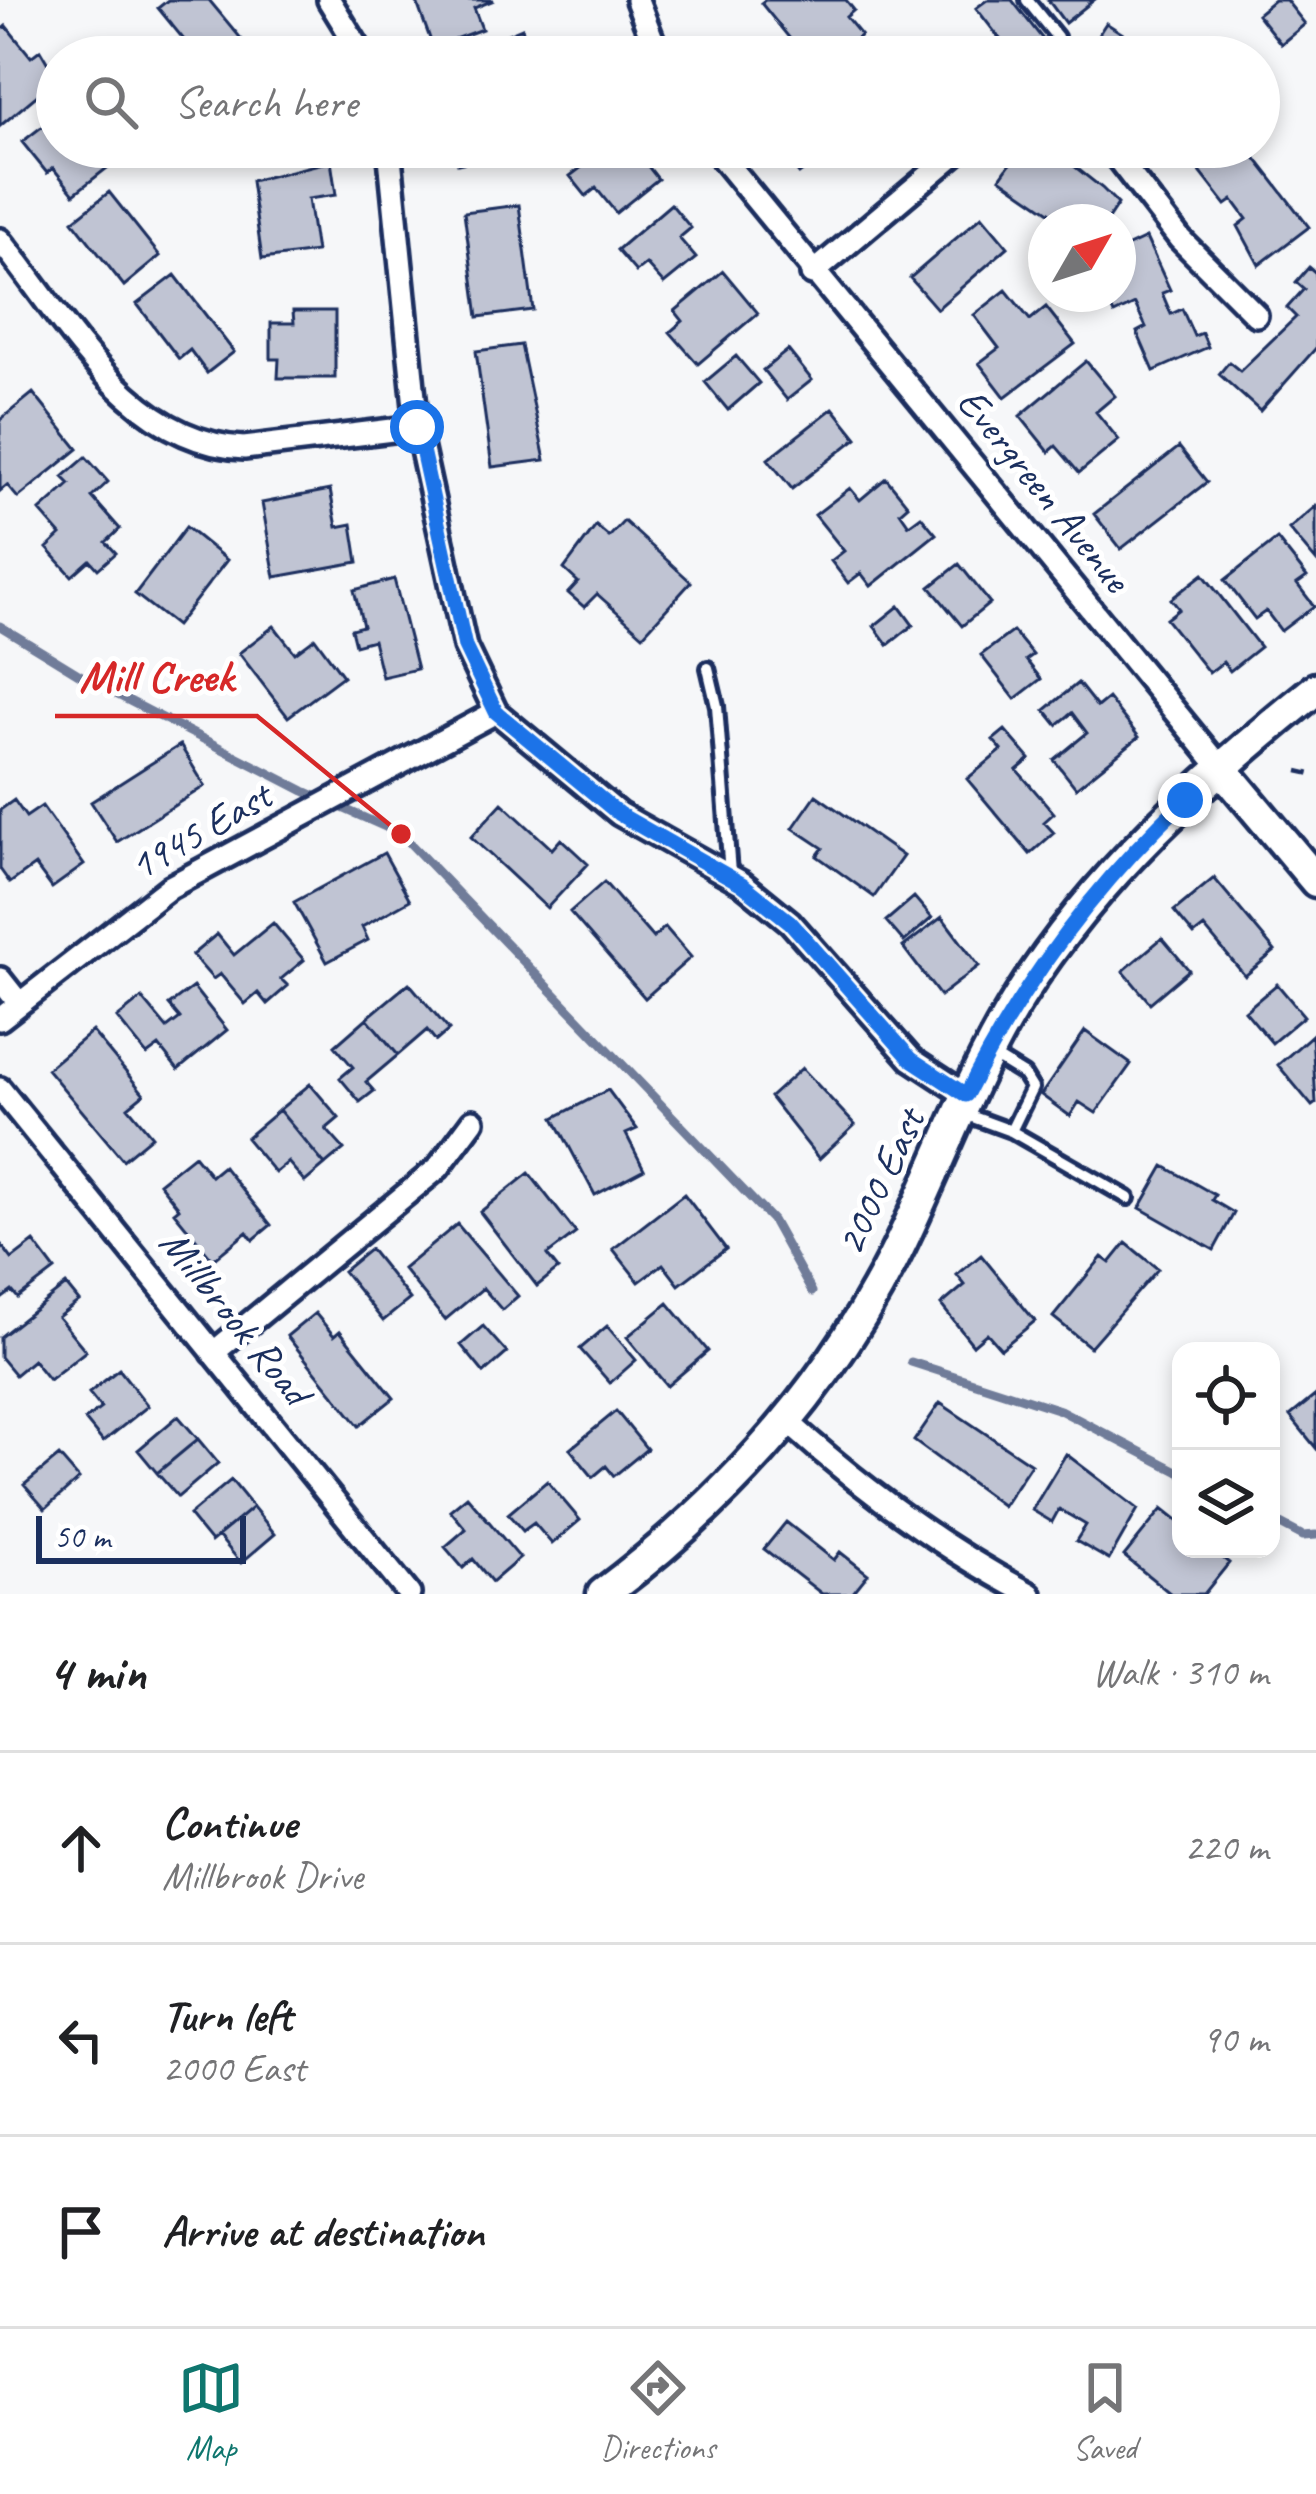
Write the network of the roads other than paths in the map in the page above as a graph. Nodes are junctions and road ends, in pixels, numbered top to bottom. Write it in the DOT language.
graph roads {
  1 [pos="329,0"];
  2 [pos="637,0"];
  3 [pos="1027,0"];
  4 [pos="351,36"];
  5 [pos="650,36"];
  6 [pos="1056,36"];
  7 [pos="391,168"];
  8 [pos="729,168"];
  9 [pos="938,168"];
  10 [pos="1125,168"];
  11 [pos="0,240"];
  12 [pos="812,274"];
  13 [pos="1256,315"];
  14 [pos="417,427"];
  15 [pos="708,668"];
  16 [pos="1302,705"];
  17 [pos="496,712"];
  18 [pos="1222,769"];
  19 [pos="730,877"];
  20 [pos="1316,881"];
  21 [pos="0,979"];
  22 [pos="19,1003"];
  23 [pos="0,1018"];
  24 [pos="987,1052"];
  25 [pos="0,1089"];
  26 [pos="962,1103"];
  27 [pos="473,1121"];
  28 [pos="1011,1131"];
  29 [pos="1128,1198"];
  30 [pos="213,1353"];
  31 [pos="787,1421"];
  32 [pos="409,1594"];
  33 [pos="603,1594"];
  34 [pos="1030,1594"];
  1 -- 4 [label="street"];
  2 -- 5 [label="street"];
  3 -- 6 [label="lane"];
  7 -- 14 [label="street"];
  8 -- 12 [label="street, Evergreen Avenue"];
  9 -- 12 [label="street"];
  10 -- 13 [label="street"];
  11 -- 14 [label="street"];
  12 -- 18 [label="street, Evergreen Avenue"];
  14 -- 17 [label="street"];
  15 -- 19 [label="lane"];
  16 -- 18 [label="street, 2000 East"];
  17 -- 19 [label="street"];
  17 -- 22 [label="street, 1945 East"];
  18 -- 20 [label="street, Evergreen Avenue"];
  18 -- 24 [label="street, 2000 East"];
  19 -- 26 [label="street"];
  21 -- 22 [label="street"];
  22 -- 23 [label="street, 1945 East"];
  24 -- 26 [label="street, 2000 East"];
  24 -- 28 [label="lane"];
  25 -- 30 [label="street, Millbrook Road"];
  26 -- 28 [label="lane"];
  26 -- 31 [label="street, 2000 East"];
  27 -- 30 [label="street"];
  28 -- 29 [label="lane"];
  30 -- 32 [label="street, Millbrook Road"];
  31 -- 33 [label="street, 2000 East"];
  31 -- 34 [label="street"];
}
